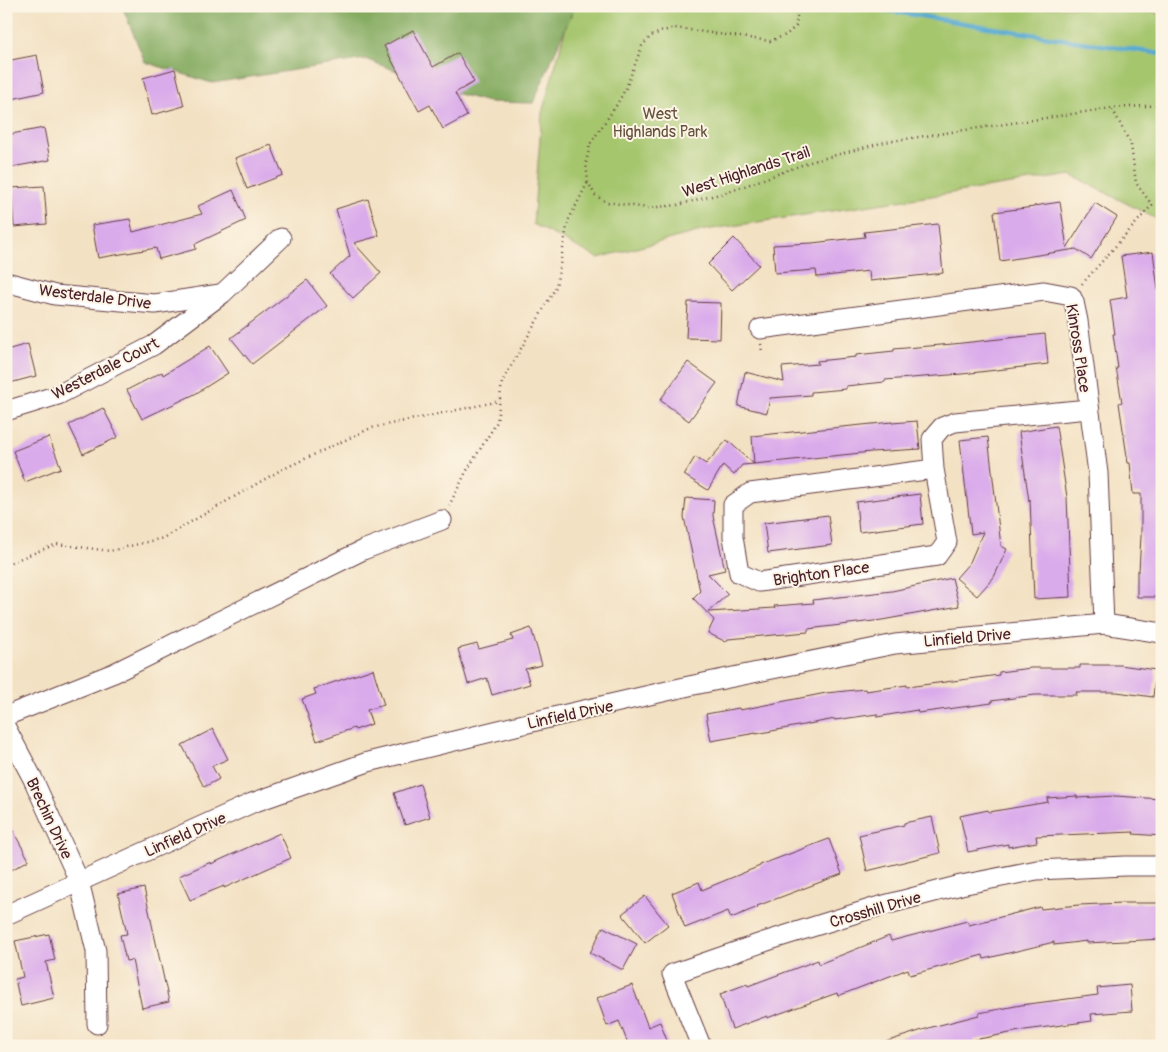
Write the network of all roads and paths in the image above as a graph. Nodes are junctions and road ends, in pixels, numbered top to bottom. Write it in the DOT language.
graph roads {
  1 [pos="798,6"];
  2 [pos="1162,105"];
  3 [pos="1112,108"];
  4 [pos="588,182"];
  5 [pos="281,238"];
  6 [pos="6,282"];
  7 [pos="222,294"];
  8 [pos="1071,296"];
  9 [pos="760,329"];
  10 [pos="500,401"];
  11 [pos="1088,409"];
  12 [pos="6,411"];
  13 [pos="934,469"];
  14 [pos="442,520"];
  15 [pos="6,564"];
  16 [pos="1104,624"];
  17 [pos="1162,633"];
  18 [pos="6,716"];
  19 [pos="6,728"];
  20 [pos="1162,866"];
  21 [pos="80,881"];
  22 [pos="6,915"];
  23 [pos="97,1024"];
  24 [pos="701,1046"];
  1 -- 4 [label="path"];
  2 -- 3 [label="path, West Highlands Trail"];
  3 -- 4 [label="path, West Highlands Trail"];
  3 -- 8 [label="path"];
  4 -- 10 [label="path"];
  5 -- 7 [label="street"];
  6 -- 7 [label="street, Westerdale Drive"];
  7 -- 12 [label="street, Westerdale Court"];
  8 -- 9 [label="street, Kinross Place"];
  8 -- 11 [label="street, Kinross Place"];
  10 -- 14 [label="path"];
  10 -- 15 [label="path"];
  11 -- 13 [label="street, Brighton Place"];
  11 -- 16 [label="street, Kinross Place"];
  13 -- 13 [label="street, Brighton Place"];
  14 -- 18 [label="street"];
  16 -- 17 [label="street, Linfield Drive"];
  16 -- 21 [label="street, Linfield Drive"];
  19 -- 21 [label="street, Brechin Drive"];
  20 -- 24 [label="street, Crosshill Drive"];
  21 -- 22 [label="street, Linfield Drive"];
  21 -- 23 [label="street, Brechin Drive"];
}
